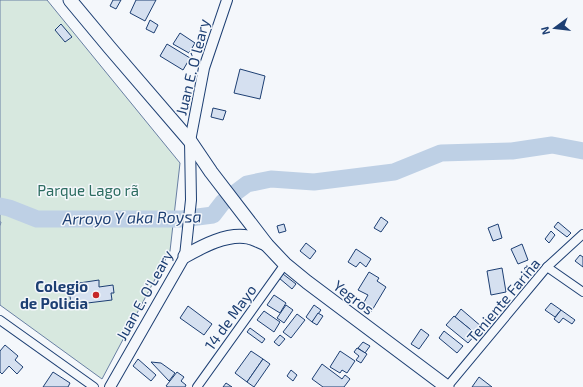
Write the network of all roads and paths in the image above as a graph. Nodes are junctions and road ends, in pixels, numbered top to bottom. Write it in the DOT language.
graph roads {
  1 [pos="70,0"];
  2 [pos="227,0"];
  3 [pos="190,141"];
  4 [pos="583,234"];
  5 [pos="267,245"];
  6 [pos="185,256"];
  7 [pos="285,264"];
  8 [pos="547,267"];
  9 [pos="583,292"];
  10 [pos="1,324"];
  11 [pos="94,387"];
  12 [pos="110,387"];
  13 [pos="197,387"];
  14 [pos="447,387"];
  1 -- 3 [label="main road, Yegros"];
  2 -- 3 [label="street, Juan E. O´leary"];
  3 -- 5 [label="main road, Yegros"];
  3 -- 6 [label="street, Juan E. O'Leary"];
  4 -- 8 [label="street, Teniente Fariña"];
  5 -- 6 [label="main road"];
  5 -- 7 [label="main road, Yegros"];
  6 -- 12 [label="street, Juan E. O'Leary"];
  7 -- 13 [label="street, 14 de Mayo"];
  7 -- 14 [label="main road, Yegros"];
  8 -- 9 [label="street"];
  8 -- 14 [label="street, Teniente Fariña"];
  10 -- 11 [label="street"];
}
